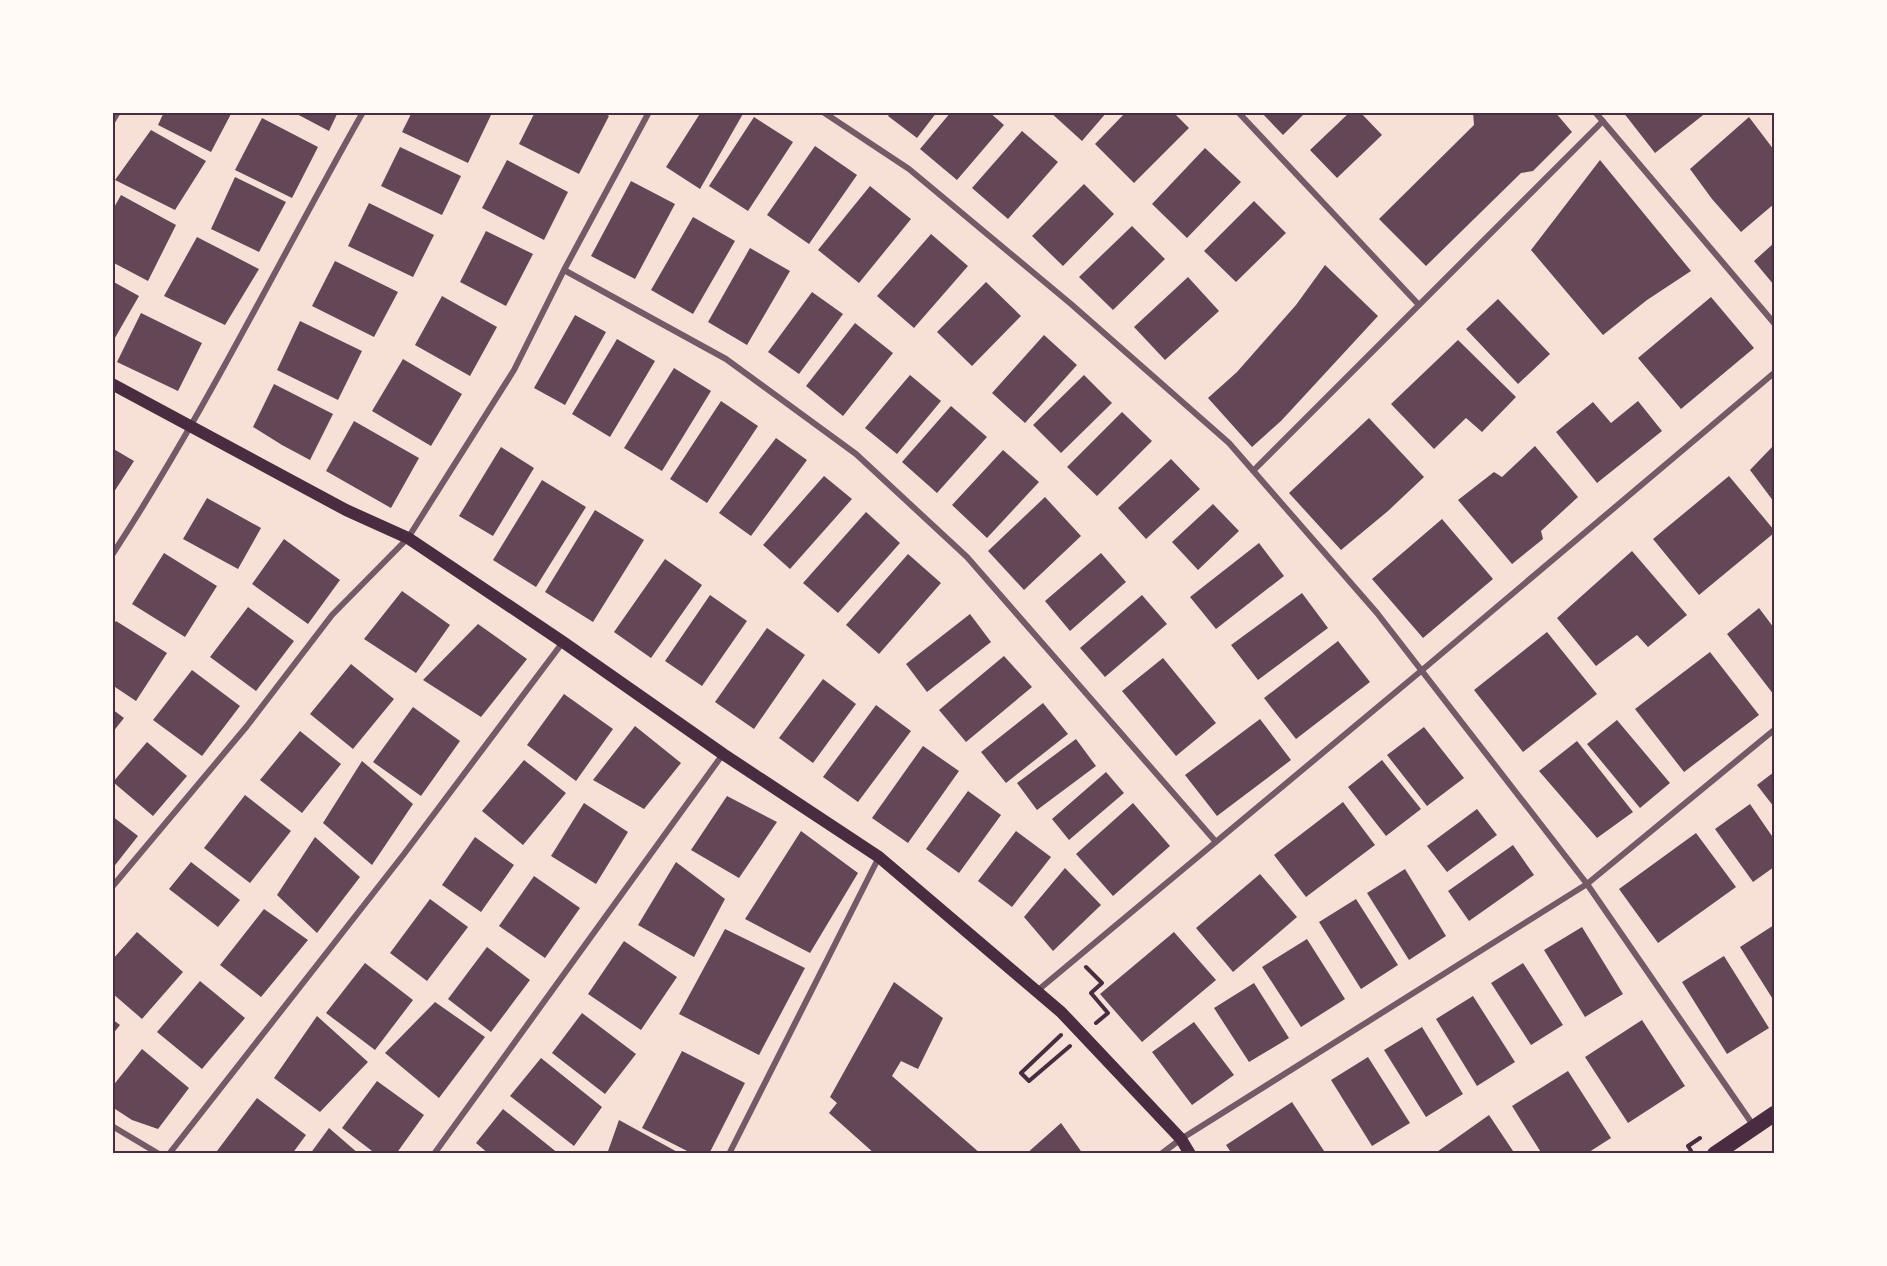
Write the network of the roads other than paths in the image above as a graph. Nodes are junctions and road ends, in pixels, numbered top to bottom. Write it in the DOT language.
graph roads {
  1 [pos="117,112"];
  2 [pos="363,112"];
  3 [pos="649,112"];
  4 [pos="822,112"];
  5 [pos="1238,112"];
  6 [pos="1595,112"];
  7 [pos="1603,121"];
  8 [pos="112,122"];
  9 [pos="564,270"];
  10 [pos="1419,305"];
  11 [pos="1774,323"];
  12 [pos="1774,373"];
  13 [pos="112,384"];
  14 [pos="190,426"];
  15 [pos="1253,471"];
  16 [pos="408,538"];
  17 [pos="112,555"];
  18 [pos="563,642"];
  19 [pos="1421,671"];
  20 [pos="1774,730"];
  21 [pos="723,754"];
  22 [pos="1216,842"];
  23 [pos="879,857"];
  24 [pos="1587,884"];
  25 [pos="112,887"];
  26 [pos="1037,992"];
  27 [pos="1774,1114"];
  28 [pos="112,1126"];
  29 [pos="1755,1128"];
  30 [pos="1181,1139"];
  31 [pos="159,1154"];
  32 [pos="169,1154"];
  33 [pos="434,1154"];
  34 [pos="729,1154"];
  35 [pos="1161,1154"];
  36 [pos="1190,1154"];
  37 [pos="1715,1154"];
  1 -- 8 [label="street"];
  2 -- 14 [label="street"];
  3 -- 9 [label="street"];
  4 -- 15 [label="street"];
  5 -- 10 [label="street"];
  6 -- 7 [label="street"];
  7 -- 10 [label="street"];
  7 -- 11 [label="street"];
  9 -- 16 [label="street"];
  9 -- 22 [label="street"];
  10 -- 15 [label="street"];
  12 -- 19 [label="street"];
  13 -- 14 [label="main road"];
  14 -- 16 [label="main road"];
  14 -- 17 [label="street"];
  15 -- 19 [label="street"];
  16 -- 18 [label="main road"];
  16 -- 25 [label="street"];
  18 -- 21 [label="main road"];
  18 -- 32 [label="street"];
  19 -- 22 [label="street"];
  19 -- 24 [label="street"];
  20 -- 24 [label="street"];
  21 -- 23 [label="main road"];
  21 -- 33 [label="street"];
  22 -- 26 [label="street"];
  23 -- 26 [label="main road"];
  23 -- 34 [label="street"];
  24 -- 29 [label="street"];
  24 -- 30 [label="street"];
  26 -- 30 [label="main road"];
  27 -- 29 [label="highway"];
  28 -- 31 [label="street"];
  29 -- 37 [label="highway"];
  30 -- 35 [label="street"];
  30 -- 36 [label="main road"];
}
